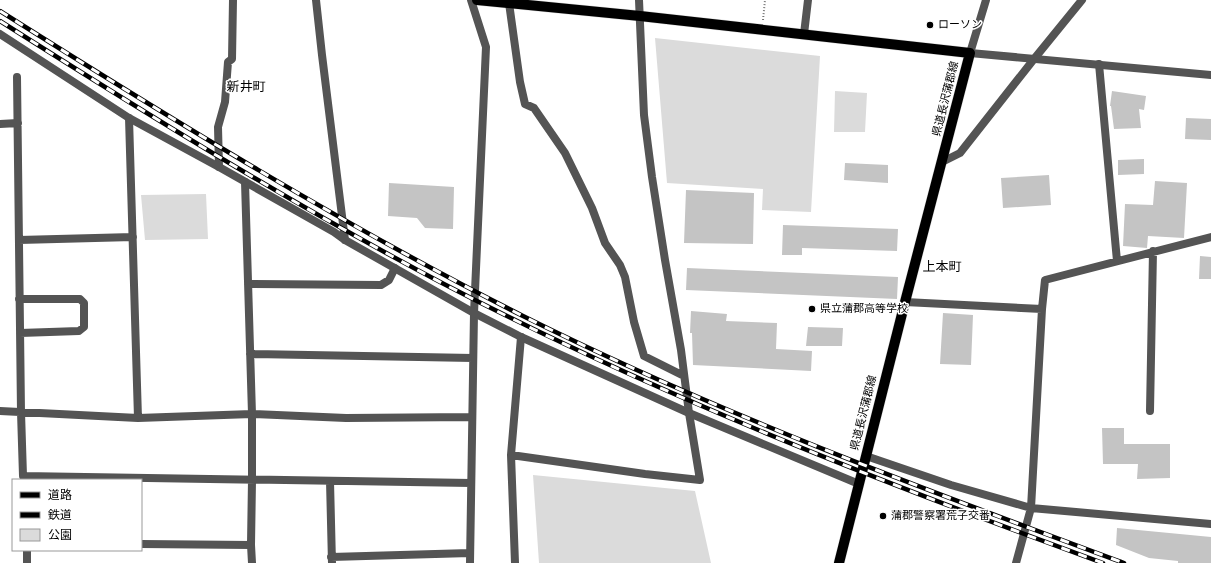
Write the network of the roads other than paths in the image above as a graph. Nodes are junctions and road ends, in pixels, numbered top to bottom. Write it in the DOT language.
graph roads {
  1 [pos="233,0"];
  2 [pos="316,0"];
  3 [pos="471,0"];
  4 [pos="477,0"];
  5 [pos="639,0"];
  6 [pos="808,0"];
  7 [pos="986,0"];
  8 [pos="1082,0"];
  9 [pos="509,3"];
  10 [pos="640,16"];
  11 [pos="0,34"];
  12 [pos="804,34"];
  13 [pos="970,53"];
  14 [pos="1034,59"];
  15 [pos="1099,64"];
  16 [pos="1211,75"];
  17 [pos="16,77"];
  18 [pos="129,118"];
  19 [pos="18,123"];
  20 [pos="0,124"];
  21 [pos="942,162"];
  22 [pos="219,167"];
  23 [pos="245,182"];
  24 [pos="133,237"];
  25 [pos="1211,237"];
  26 [pos="19,240"];
  27 [pos="345,240"];
  28 [pos="1154,251"];
  29 [pos="1117,261"];
  30 [pos="395,268"];
  31 [pos="248,284"];
  32 [pos="19,299"];
  33 [pos="905,302"];
  34 [pos="1042,309"];
  35 [pos="474,313"];
  36 [pos="20,333"];
  37 [pos="521,337"];
  38 [pos="250,354"];
  39 [pos="473,358"];
  40 [pos="684,376"];
  41 [pos="0,411"];
  42 [pos="1150,411"];
  43 [pos="20,412"];
  44 [pos="689,413"];
  45 [pos="252,414"];
  46 [pos="472,417"];
  47 [pos="138,418"];
  48 [pos="511,455"];
  49 [pos="866,456"];
  50 [pos="23,478"];
  51 [pos="138,479"];
  52 [pos="142,479"];
  53 [pos="252,480"];
  54 [pos="330,481"];
  55 [pos="471,483"];
  56 [pos="859,484"];
  57 [pos="1031,508"];
  58 [pos="1211,524"];
  59 [pos="142,544"];
  60 [pos="251,545"];
  61 [pos="27,551"];
  62 [pos="470,553"];
  63 [pos="332,560"];
  64 [pos="27,563"];
  65 [pos="252,563"];
  66 [pos="470,563"];
  67 [pos="515,563"];
  68 [pos="839,563"];
  69 [pos="1016,563"];
  1 -- 22 [label="street"];
  2 -- 27 [label="street"];
  3 -- 35 [label="street"];
  4 -- 9 [label="main road, 県道長沢蒲郡線"];
  5 -- 10 [label="street"];
  6 -- 12 [label="street"];
  7 -- 13 [label="street"];
  8 -- 14 [label="street"];
  9 -- 10 [label="main road, 県道長沢蒲郡線"];
  9 -- 40 [label="street"];
  10 -- 12 [label="main road, 県道長沢蒲郡線"];
  10 -- 40 [label="street"];
  11 -- 18 [label="street"];
  12 -- 13 [label="main road, 県道長沢蒲郡線"];
  13 -- 14 [label="street"];
  13 -- 21 [label="main road, 県道長沢蒲郡線"];
  14 -- 15 [label="street"];
  14 -- 21 [label="street"];
  15 -- 16 [label="street"];
  15 -- 29 [label="street"];
  17 -- 19 [label="street"];
  18 -- 22 [label="street"];
  18 -- 24 [label="street"];
  19 -- 20 [label="street"];
  19 -- 26 [label="street"];
  21 -- 33 [label="main road, 県道長沢蒲郡線"];
  22 -- 23 [label="street"];
  23 -- 27 [label="street"];
  23 -- 31 [label="street"];
  24 -- 26 [label="street"];
  24 -- 47 [label="street"];
  25 -- 28 [label="street"];
  26 -- 32 [label="street"];
  27 -- 30 [label="street"];
  28 -- 29 [label="street"];
  28 -- 42 [label="street"];
  29 -- 34 [label="street"];
  30 -- 31 [label="street"];
  30 -- 35 [label="street"];
  31 -- 38 [label="street"];
  32 -- 36 [label="street"];
  32 -- 36 [label="street"];
  33 -- 34 [label="street"];
  33 -- 49 [label="main road, 県道長沢蒲郡線"];
  34 -- 57 [label="street"];
  35 -- 37 [label="street"];
  35 -- 39 [label="street"];
  36 -- 43 [label="street"];
  37 -- 44 [label="street"];
  37 -- 48 [label="street"];
  38 -- 39 [label="street"];
  38 -- 45 [label="street"];
  39 -- 46 [label="street"];
  40 -- 44 [label="street"];
  41 -- 43 [label="street"];
  43 -- 47 [label="street"];
  43 -- 50 [label="street"];
  44 -- 48 [label="street"];
  44 -- 56 [label="street"];
  45 -- 46 [label="street"];
  45 -- 47 [label="street"];
  45 -- 53 [label="street"];
  46 -- 55 [label="street"];
  48 -- 67 [label="street"];
  49 -- 56 [label="main road, 県道長沢蒲郡線"];
  49 -- 57 [label="street"];
  50 -- 51 [label="street"];
  52 -- 53 [label="street"];
  53 -- 54 [label="street"];
  53 -- 60 [label="street"];
  54 -- 55 [label="street"];
  54 -- 63 [label="street"];
  55 -- 62 [label="street"];
  56 -- 68 [label="main road, 県道長沢蒲郡線"];
  57 -- 58 [label="street"];
  57 -- 69 [label="street"];
  59 -- 60 [label="street"];
  60 -- 65 [label="street"];
  61 -- 64 [label="street"];
  62 -- 63 [label="street"];
  62 -- 66 [label="street"];
}
